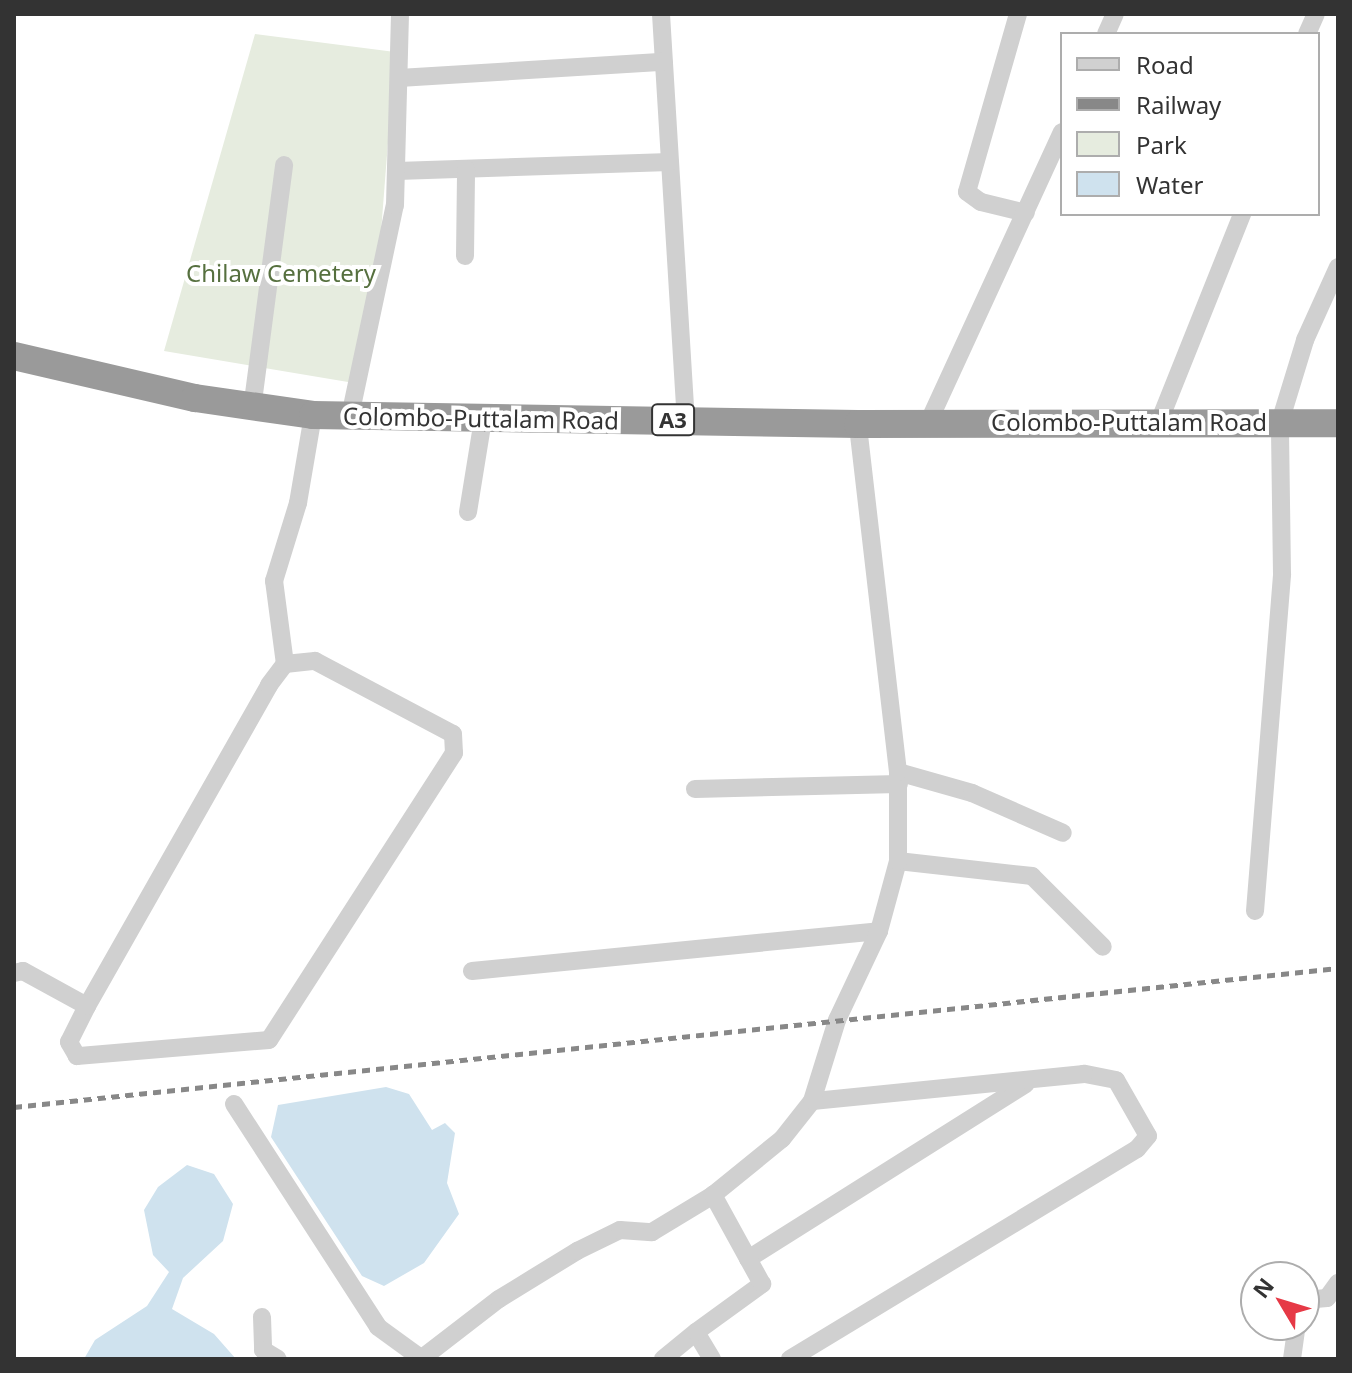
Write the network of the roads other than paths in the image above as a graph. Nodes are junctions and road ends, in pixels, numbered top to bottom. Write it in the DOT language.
graph roads {
  1 [pos="400,14"];
  2 [pos="661,14"];
  3 [pos="1018,14"];
  4 [pos="664,62"];
  5 [pos="399,78"];
  6 [pos="1060,136"];
  7 [pos="670,162"];
  8 [pos="284,165"];
  9 [pos="466,169"];
  10 [pos="397,171"];
  11 [pos="1026,213"];
  12 [pos="1241,216"];
  13 [pos="465,256"];
  14 [pos="1338,267"];
  15 [pos="14,356"];
  16 [pos="252,409"];
  17 [pos="313,415"];
  18 [pos="350,416"];
  19 [pos="483,419"];
  20 [pos="686,420"];
  21 [pos="929,421"];
  22 [pos="1159,422"];
  23 [pos="1280,422"];
  24 [pos="1338,423"];
  25 [pos="858,424"];
  26 [pos="468,512"];
  27 [pos="285,664"];
  28 [pos="899,778"];
  29 [pos="695,789"];
  30 [pos="1063,833"];
  31 [pos="898,861"];
  32 [pos="1255,911"];
  33 [pos="879,931"];
  34 [pos="1103,947"];
  35 [pos="472,971"];
  36 [pos="14,973"];
  37 [pos="87,1006"];
  38 [pos="1029,1082"];
  39 [pos="812,1101"];
  40 [pos="234,1104"];
  41 [pos="713,1195"];
  42 [pos="748,1259"];
  43 [pos="1338,1283"];
  44 [pos="1320,1299"];
  45 [pos="262,1317"];
  46 [pos="696,1332"];
  47 [pos="278,1359"];
  48 [pos="422,1359"];
  49 [pos="663,1359"];
  50 [pos="712,1359"];
  51 [pos="790,1359"];
  1 -- 5 [label="street"];
  2 -- 4 [label="street"];
  3 -- 11 [label="street"];
  4 -- 5 [label="street"];
  4 -- 7 [label="street"];
  5 -- 10 [label="street"];
  6 -- 11 [label="street"];
  7 -- 9 [label="street"];
  7 -- 20 [label="street"];
  8 -- 16 [label="street"];
  9 -- 10 [label="street"];
  9 -- 13 [label="street"];
  10 -- 18 [label="street"];
  11 -- 21 [label="street"];
  12 -- 22 [label="street"];
  14 -- 23 [label="street"];
  15 -- 16 [label="highway, Colombo-Puttalam Road / A3"];
  16 -- 17 [label="highway, Colombo-Puttalam Road / A3"];
  17 -- 18 [label="highway, Colombo-Puttalam Road / A3"];
  17 -- 27 [label="street"];
  18 -- 19 [label="highway, Colombo-Puttalam Road / A3"];
  19 -- 20 [label="highway, Colombo-Puttalam Road / A3"];
  19 -- 26 [label="street"];
  20 -- 25 [label="highway, Colombo-Puttalam Road / A3"];
  21 -- 22 [label="highway, Colombo-Puttalam Road / A3"];
  21 -- 25 [label="highway, Colombo-Puttalam Road / A3"];
  22 -- 23 [label="highway, Colombo-Puttalam Road / A3"];
  23 -- 24 [label="highway, Colombo-Puttalam Road / A3"];
  23 -- 32 [label="street"];
  25 -- 28 [label="street"];
  27 -- 37 [label="street"];
  27 -- 37 [label="street"];
  28 -- 29 [label="street"];
  28 -- 30 [label="street"];
  28 -- 31 [label="street"];
  31 -- 33 [label="street"];
  31 -- 34 [label="street"];
  33 -- 35 [label="street"];
  33 -- 39 [label="street"];
  36 -- 37 [label="street"];
  38 -- 39 [label="street"];
  38 -- 42 [label="street"];
  38 -- 51 [label="street"];
  39 -- 41 [label="street"];
  40 -- 48 [label="street"];
  41 -- 42 [label="street"];
  41 -- 48 [label="street"];
  42 -- 46 [label="street"];
  43 -- 44 [label="street"];
  45 -- 47 [label="street"];
  46 -- 49 [label="street"];
  46 -- 50 [label="street"];
}
